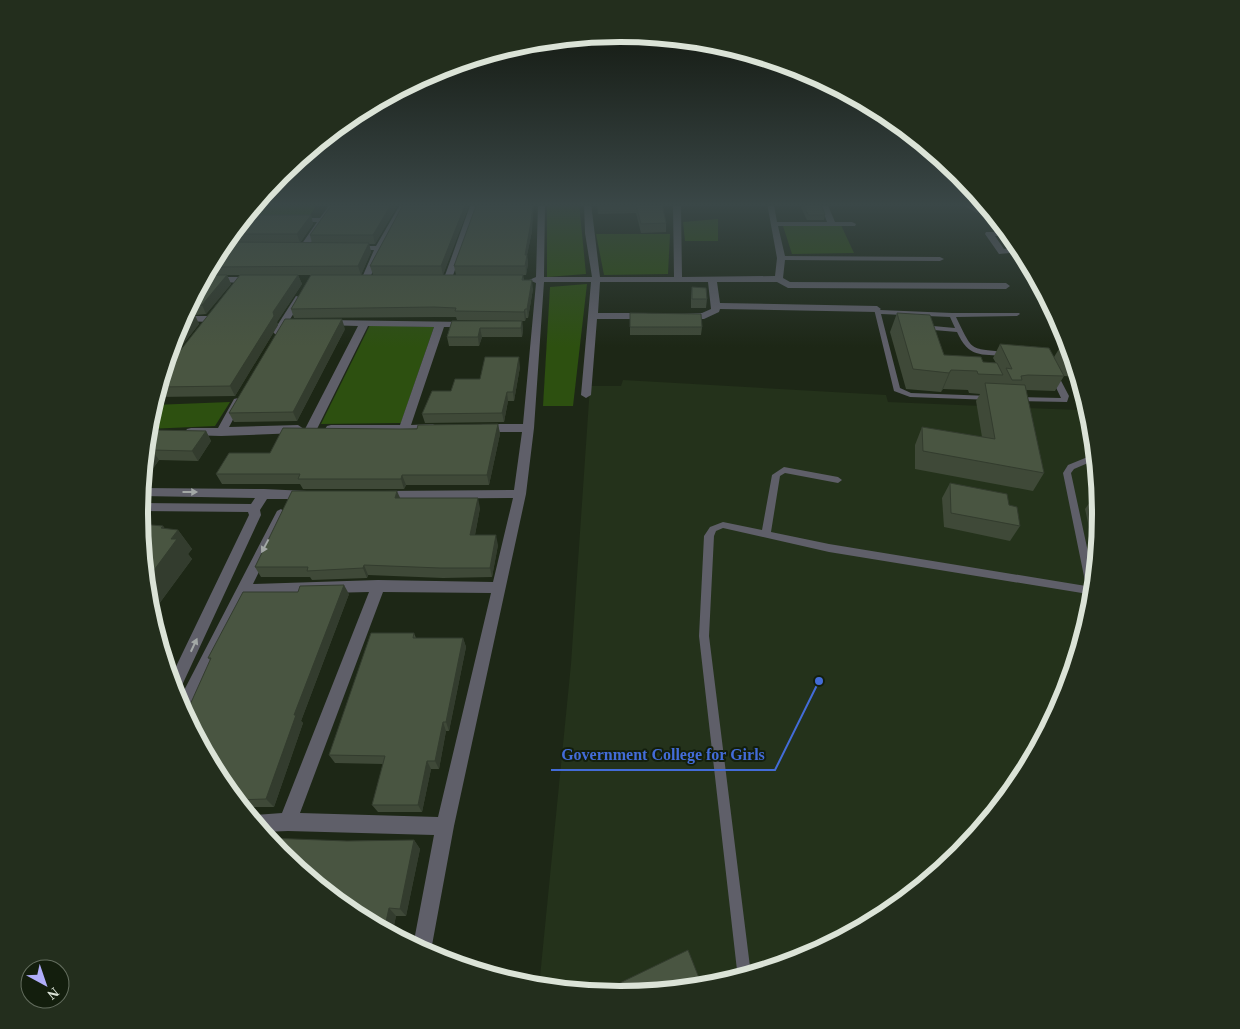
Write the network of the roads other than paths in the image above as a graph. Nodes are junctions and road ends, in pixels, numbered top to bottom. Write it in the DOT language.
graph roads {
  1 [pos="378,251"];
  2 [pos="458,251"];
  3 [pos="540,251"];
  4 [pos="592,251"];
  5 [pos="678,251"];
  6 [pos="780,251"];
  7 [pos="781,258"];
  8 [pos="940,259"];
  9 [pos="596,278"];
  10 [pos="678,278"];
  11 [pos="712,278"];
  12 [pos="779,278"];
  13 [pos="261,280"];
  14 [pos="521,280"];
  15 [pos="540,280"];
  16 [pos="210,281"];
  17 [pos="365,281"];
  18 [pos="447,281"];
  19 [pos="1006,286"];
  20 [pos="304,290"];
  21 [pos="716,306"];
  22 [pos="878,310"];
  23 [pos="1017,314"];
  24 [pos="952,315"];
  25 [pos="594,316"];
  26 [pos="654,316"];
  27 [pos="674,316"];
  28 [pos="191,319"];
  29 [pos="211,319"];
  30 [pos="319,323"];
  31 [pos="364,324"];
  32 [pos="440,324"];
  33 [pos="882,324"];
  34 [pos="480,325"];
  35 [pos="892,325"];
  36 [pos="911,326"];
  37 [pos="959,330"];
  38 [pos="274,340"];
  39 [pos="980,352"];
  40 [pos="1015,355"];
  41 [pos="983,360"];
  42 [pos="1050,367"];
  43 [pos="244,390"];
  44 [pos="586,396"];
  45 [pos="1001,399"];
  46 [pos="1011,399"];
  47 [pos="404,428"];
  48 [pos="442,428"];
  49 [pos="471,428"];
  50 [pos="528,428"];
  51 [pos="311,429"];
  52 [pos="221,432"];
  53 [pos="175,433"];
  54 [pos="1089,459"];
  55 [pos="838,480"];
  56 [pos="149,492"];
  57 [pos="264,493"];
  58 [pos="369,494"];
  59 [pos="520,494"];
  60 [pos="283,495"];
  61 [pos="322,495"];
  62 [pos="148,507"];
  63 [pos="254,510"];
  64 [pos="766,534"];
  65 [pos="1088,575"];
  66 [pos="378,586"];
  67 [pos="498,588"];
  68 [pos="242,590"];
  69 [pos="1085,593"];
  70 [pos="178,679"];
  71 [pos="187,701"];
  72 [pos="288,822"];
  73 [pos="263,824"];
  74 [pos="445,826"];
  75 [pos="423,944"];
  76 [pos="743,970"];
  1 -- 17 [label="street"];
  2 -- 18 [label="street"];
  3 -- 15 [label="street"];
  4 -- 9 [label="street"];
  5 -- 10 [label="street"];
  6 -- 7 [label="street"];
  7 -- 8 [label="street"];
  7 -- 12 [label="street"];
  9 -- 10 [label="street"];
  9 -- 15 [label="street"];
  9 -- 25 [label="street"];
  10 -- 11 [label="street"];
  11 -- 12 [label="street"];
  11 -- 21 [label="street"];
  12 -- 19 [label="street"];
  13 -- 16 [label="street"];
  14 -- 15 [label="street"];
  15 -- 50 [label="street"];
  20 -- 38 [label="street"];
  21 -- 22 [label="street"];
  21 -- 27 [label="street"];
  22 -- 24 [label="lane"];
  22 -- 33 [label="lane"];
  23 -- 24 [label="lane"];
  24 -- 37 [label="lane"];
  25 -- 26 [label="street"];
  25 -- 44 [label="street"];
  28 -- 29 [label="street"];
  30 -- 31 [label="street"];
  31 -- 32 [label="street"];
  31 -- 51 [label="street"];
  32 -- 34 [label="street"];
  32 -- 47 [label="street"];
  33 -- 35 [label="lane"];
  33 -- 45 [label="lane"];
  36 -- 37 [label="lane"];
  37 -- 39 [label="lane"];
  39 -- 40 [label="lane"];
  39 -- 41 [label="lane"];
  42 -- 46 [label="lane"];
  43 -- 52 [label="street"];
  47 -- 48 [label="street"];
  47 -- 51 [label="street"];
  49 -- 50 [label="street"];
  50 -- 59 [label="street"];
  51 -- 52 [label="street"];
  52 -- 53 [label="street"];
  54 -- 65 [label="lane"];
  55 -- 64 [label="lane"];
  56 -- 57 [label="street, one-way"];
  57 -- 60 [label="street"];
  57 -- 63 [label="street"];
  58 -- 59 [label="street"];
  59 -- 67 [label="street"];
  60 -- 61 [label="street"];
  60 -- 68 [label="street, one-way"];
  62 -- 63 [label="street"];
  70 -- 63 [label="street, one-way"];
  64 -- 69 [label="lane"];
  64 -- 76 [label="lane"];
  66 -- 67 [label="street"];
  66 -- 68 [label="street"];
  66 -- 72 [label="street"];
  67 -- 74 [label="street"];
  68 -- 71 [label="street"];
  72 -- 73 [label="street"];
  72 -- 74 [label="street"];
  74 -- 75 [label="street"];
}
